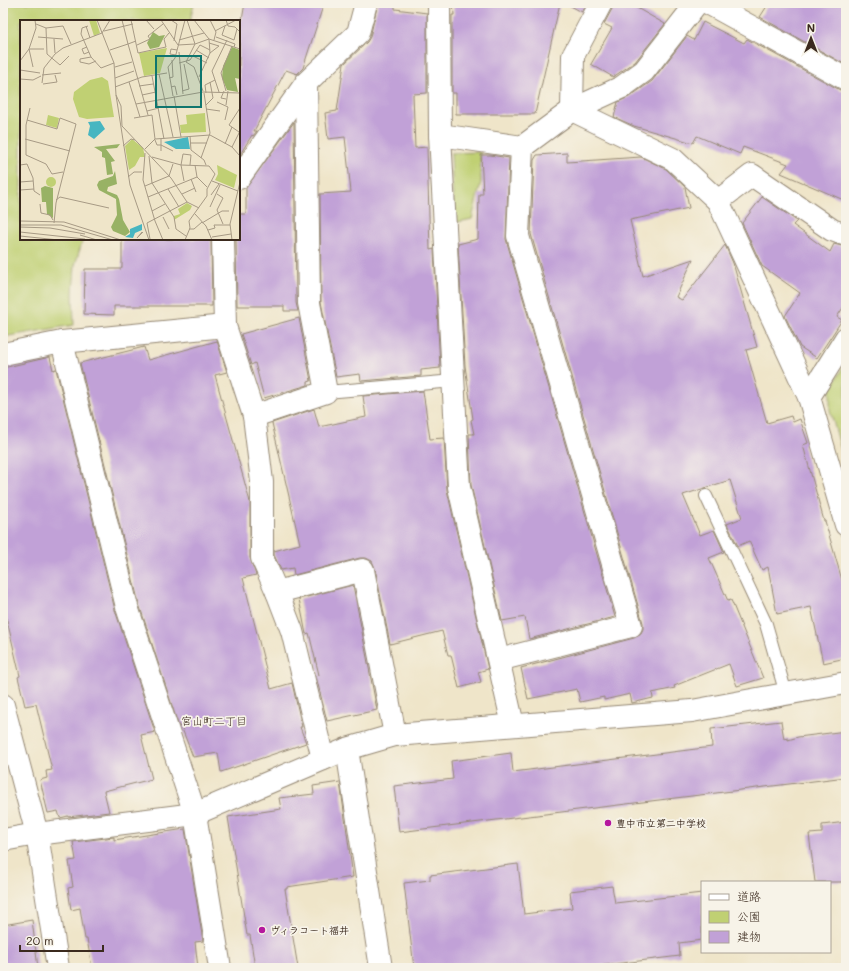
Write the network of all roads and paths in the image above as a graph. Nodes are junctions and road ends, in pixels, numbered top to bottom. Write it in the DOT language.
graph roads {
  1 [pos="366,3"];
  2 [pos="439,3"];
  3 [pos="601,3"];
  4 [pos="697,3"];
  5 [pos="708,3"];
  6 [pos="846,79"];
  7 [pos="306,83"];
  8 [pos="572,110"];
  9 [pos="440,136"];
  10 [pos="522,147"];
  11 [pos="240,177"];
  12 [pos="718,202"];
  13 [pos="846,235"];
  14 [pos="224,240"];
  15 [pos="225,326"];
  16 [pos="846,338"];
  17 [pos="62,342"];
  18 [pos="3,354"];
  19 [pos="454,381"];
  20 [pos="326,392"];
  21 [pos="810,397"];
  22 [pos="254,416"];
  23 [pos="706,496"];
  24 [pos="846,525"];
  25 [pos="278,592"];
  26 [pos="499,660"];
  27 [pos="846,683"];
  28 [pos="786,694"];
  29 [pos="3,705"];
  30 [pos="513,725"];
  31 [pos="396,735"];
  32 [pos="347,749"];
  33 [pos="323,759"];
  34 [pos="195,814"];
  35 [pos="37,834"];
  36 [pos="3,840"];
  37 [pos="58,968"];
  38 [pos="220,968"];
  39 [pos="381,968"];
  1 -- 7 [label="street"];
  2 -- 9 [label="street"];
  3 -- 8 [label="street"];
  4 -- 8 [label="street"];
  5 -- 6 [label="street"];
  7 -- 11 [label="street"];
  7 -- 20 [label="street"];
  8 -- 10 [label="street"];
  8 -- 12 [label="street"];
  9 -- 10 [label="street"];
  9 -- 19 [label="street"];
  10 -- 26 [label="street"];
  12 -- 13 [label="street"];
  12 -- 21 [label="street"];
  14 -- 15 [label="street"];
  15 -- 17 [label="street"];
  15 -- 22 [label="street"];
  16 -- 21 [label="street"];
  17 -- 18 [label="street"];
  17 -- 34 [label="street"];
  19 -- 20 [label="lane"];
  19 -- 26 [label="street"];
  20 -- 22 [label="street"];
  21 -- 24 [label="street"];
  22 -- 25 [label="street"];
  23 -- 28 [label="lane"];
  25 -- 31 [label="street"];
  25 -- 33 [label="street"];
  26 -- 30 [label="street"];
  27 -- 28 [label="street"];
  28 -- 30 [label="street"];
  29 -- 35 [label="street"];
  30 -- 31 [label="street"];
  31 -- 32 [label="street"];
  32 -- 33 [label="street"];
  32 -- 39 [label="street"];
  33 -- 34 [label="street"];
  34 -- 35 [label="street"];
  34 -- 38 [label="street"];
  35 -- 36 [label="street"];
  35 -- 37 [label="street"];
}
